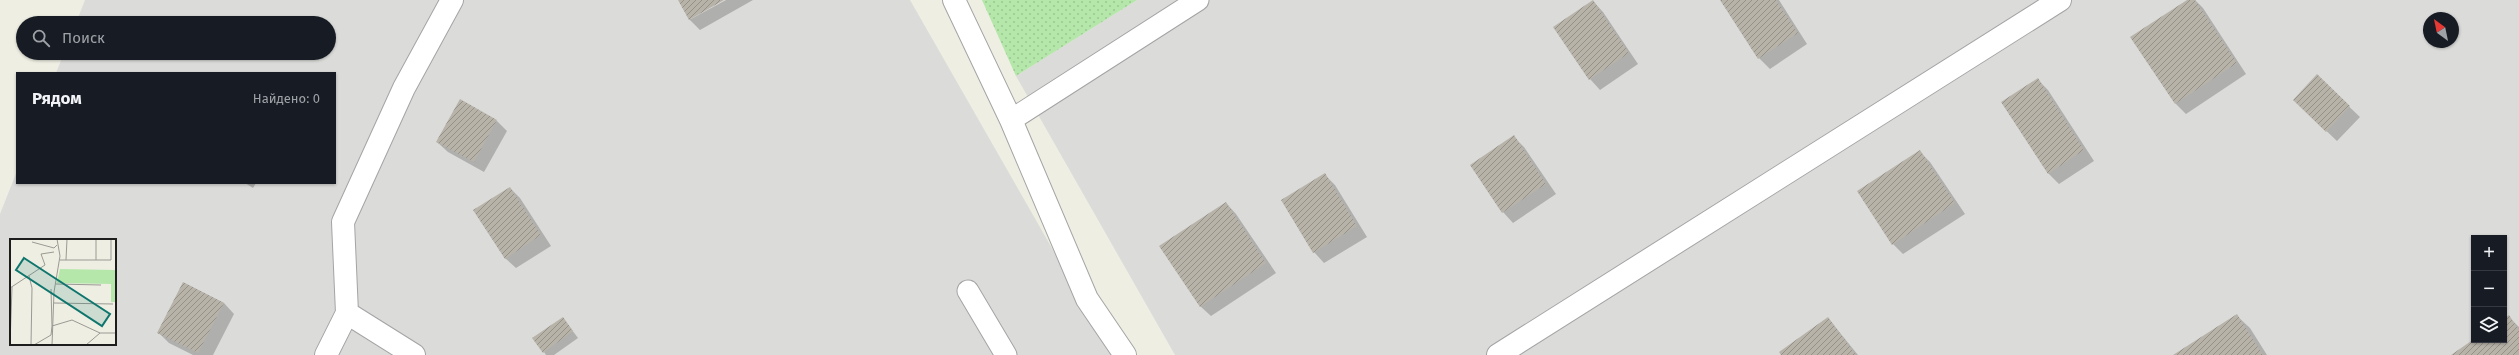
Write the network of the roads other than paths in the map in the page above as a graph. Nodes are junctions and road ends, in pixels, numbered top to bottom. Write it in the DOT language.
graph roads {
  1 [pos="452,0"];
  2 [pos="954,0"];
  3 [pos="1198,0"];
  4 [pos="2060,0"];
  5 [pos="1011,120"];
  6 [pos="968,291"];
  7 [pos="346,313"];
  8 [pos="326,355"];
  9 [pos="414,355"];
  10 [pos="1006,355"];
  11 [pos="1125,355"];
  12 [pos="1498,355"];
  1 -- 7 [label="street"];
  2 -- 5 [label="street"];
  3 -- 5 [label="lane"];
  4 -- 12 [label="street"];
  5 -- 11 [label="street"];
  6 -- 10 [label="lane"];
  7 -- 8 [label="street"];
  7 -- 9 [label="street"];
}
